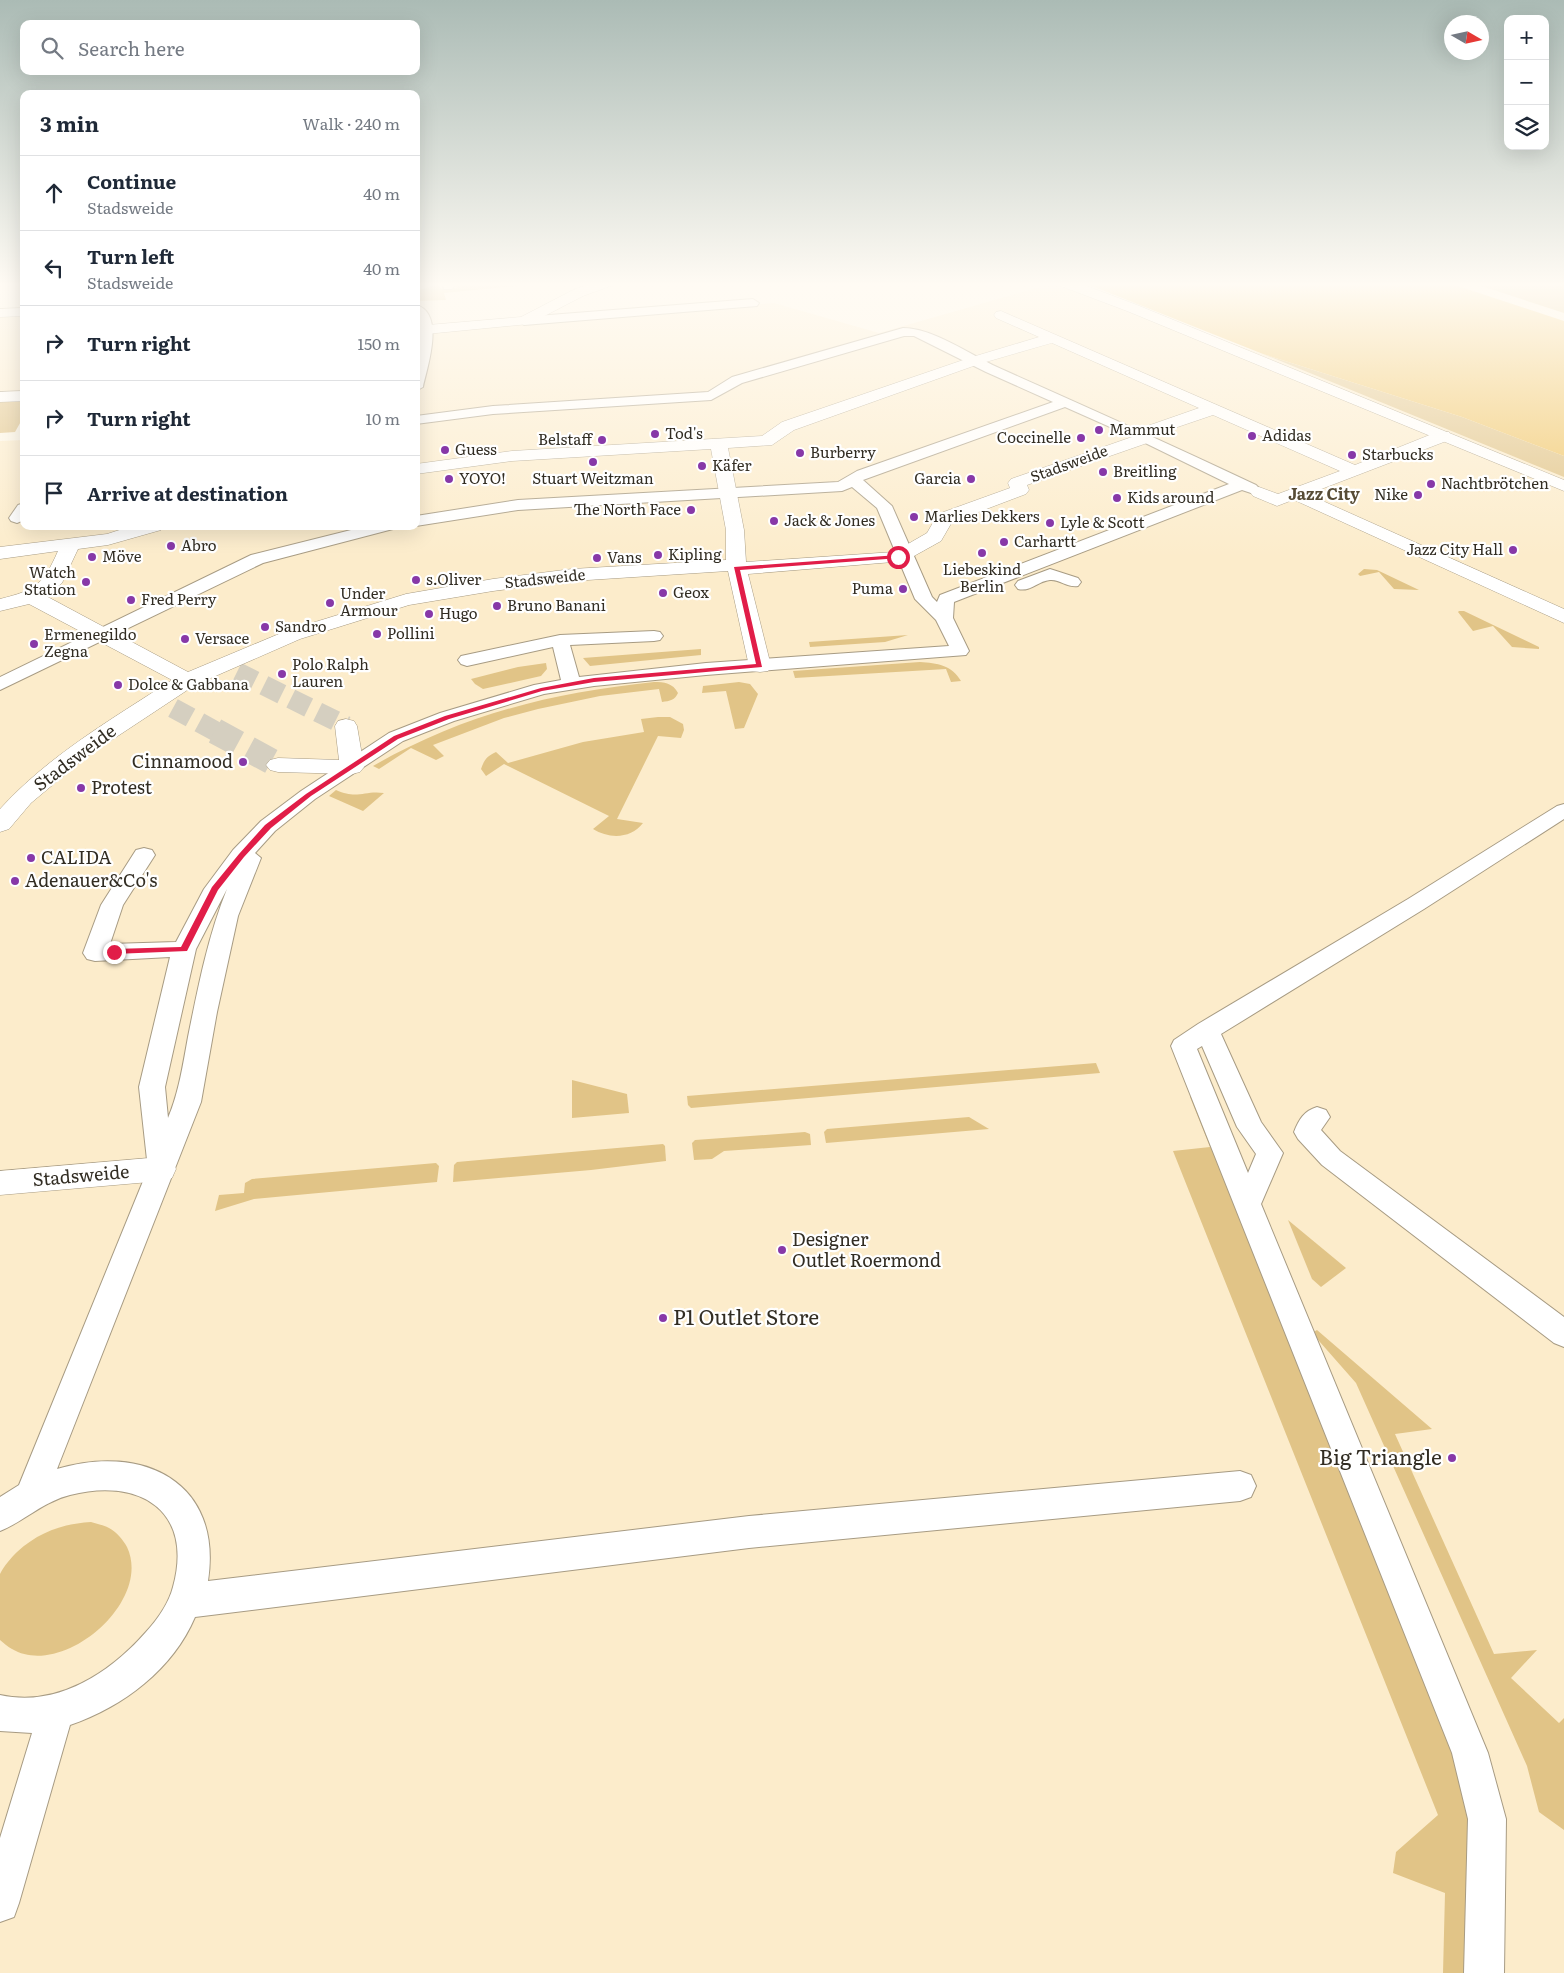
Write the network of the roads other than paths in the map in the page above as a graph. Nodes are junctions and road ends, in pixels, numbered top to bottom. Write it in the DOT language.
graph roads {
  1 [pos="758,374"];
  2 [pos="937,374"];
  3 [pos="1003,374"];
  4 [pos="1134,374"];
  5 [pos="1293,374"];
  6 [pos="20,396"];
  7 [pos="0,397"];
  8 [pos="1066,402"];
  9 [pos="1213,409"];
  10 [pos="420,419"];
  11 [pos="1142,436"];
  12 [pos="1443,436"];
  13 [pos="719,444"];
  14 [pos="420,468"];
  15 [pos="1355,471"];
  16 [pos="852,480"];
  17 [pos="1242,484"];
  18 [pos="1564,486"];
  19 [pos="1259,492"];
  20 [pos="727,493"];
  21 [pos="1296,494"];
  22 [pos="420,519"];
  23 [pos="140,530"];
  24 [pos="371,530"];
  25 [pos="71,544"];
  26 [pos="905,553"];
  27 [pos="0,554"];
  28 [pos="736,567"];
  29 [pos="1072,582"];
  30 [pos="32,597"];
  31 [pos="0,605"];
  32 [pos="1564,617"];
  33 [pos="944,618"];
  34 [pos="100,634"];
  35 [pos="654,636"];
  36 [pos="560,640"];
  37 [pos="467,660"];
  38 [pos="760,666"];
  39 [pos="187,680"];
  40 [pos="0,684"];
  41 [pos="571,684"];
  42 [pos="346,726"];
  43 [pos="278,765"];
  44 [pos="352,767"];
  45 [pos="1564,810"];
  46 [pos="0,824"];
  47 [pos="268,826"];
  48 [pos="144,855"];
  49 [pos="184,949"];
  50 [pos="1207,1030"];
  51 [pos="1317,1116"];
  52 [pos="161,1169"];
  53 [pos="0,1183"];
  54 [pos="1246,1205"];
  55 [pos="1564,1334"];
  56 [pos="1240,1486"];
  57 [pos="31,1496"];
  58 [pos="0,1516"];
  59 [pos="185,1601"];
  60 [pos="56,1712"];
  61 [pos="0,1713"];
  62 [pos="0,1902"];
  63 [pos="1484,1973"];
  1 -- 10 [label="lane, Stadsweide"];
  2 -- 13 [label="street"];
  3 -- 8 [label="lane, Stadsweide"];
  4 -- 9 [label="street"];
  5 -- 12 [label="street"];
  6 -- 7 [label="street"];
  8 -- 11 [label="lane, Stadsweide"];
  8 -- 16 [label="lane"];
  9 -- 11 [label="street, Stadsweide"];
  9 -- 15 [label="street"];
  11 -- 17 [label="lane, Stadsweide"];
  11 -- 26 [label="street, Stadsweide"];
  12 -- 15 [label="street, Stadsweide"];
  12 -- 18 [label="street"];
  13 -- 14 [label="street"];
  13 -- 20 [label="street"];
  15 -- 21 [label="street, Stadsweide"];
  16 -- 20 [label="lane"];
  16 -- 26 [label="lane"];
  17 -- 19 [label="lane, Stadsweide"];
  17 -- 33 [label="lane"];
  19 -- 21 [label="street, Stadsweide"];
  20 -- 22 [label="lane"];
  20 -- 28 [label="street"];
  21 -- 32 [label="street"];
  23 -- 25 [label="street"];
  24 -- 34 [label="lane"];
  25 -- 27 [label="street"];
  25 -- 30 [label="street"];
  26 -- 28 [label="street, Stadsweide"];
  26 -- 33 [label="lane"];
  28 -- 38 [label="street"];
  28 -- 39 [label="street, Stadsweide"];
  29 -- 33 [label="lane"];
  30 -- 31 [label="street"];
  30 -- 34 [label="street"];
  33 -- 38 [label="lane"];
  34 -- 39 [label="street"];
  34 -- 40 [label="lane"];
  35 -- 36 [label="lane"];
  36 -- 37 [label="lane"];
  36 -- 41 [label="lane"];
  38 -- 41 [label="lane"];
  39 -- 46 [label="street, Stadsweide"];
  41 -- 44 [label="lane"];
  42 -- 44 [label="street"];
  43 -- 44 [label="street"];
  44 -- 47 [label="lane"];
  45 -- 50 [label="lane"];
  47 -- 49 [label="lane"];
  47 -- 52 [label="lane"];
  48 -- 49 [label="lane"];
  49 -- 52 [label="lane"];
  50 -- 54 [label="lane"];
  50 -- 54 [label="lane"];
  51 -- 55 [label="lane"];
  52 -- 53 [label="street, Stadsweide"];
  52 -- 57 [label="lane"];
  54 -- 63 [label="lane"];
  56 -- 59 [label="lane"];
  57 -- 58 [label="lane"];
  57 -- 59 [label="lane"];
  59 -- 60 [label="lane"];
  60 -- 61 [label="lane"];
  60 -- 62 [label="lane"];
}
